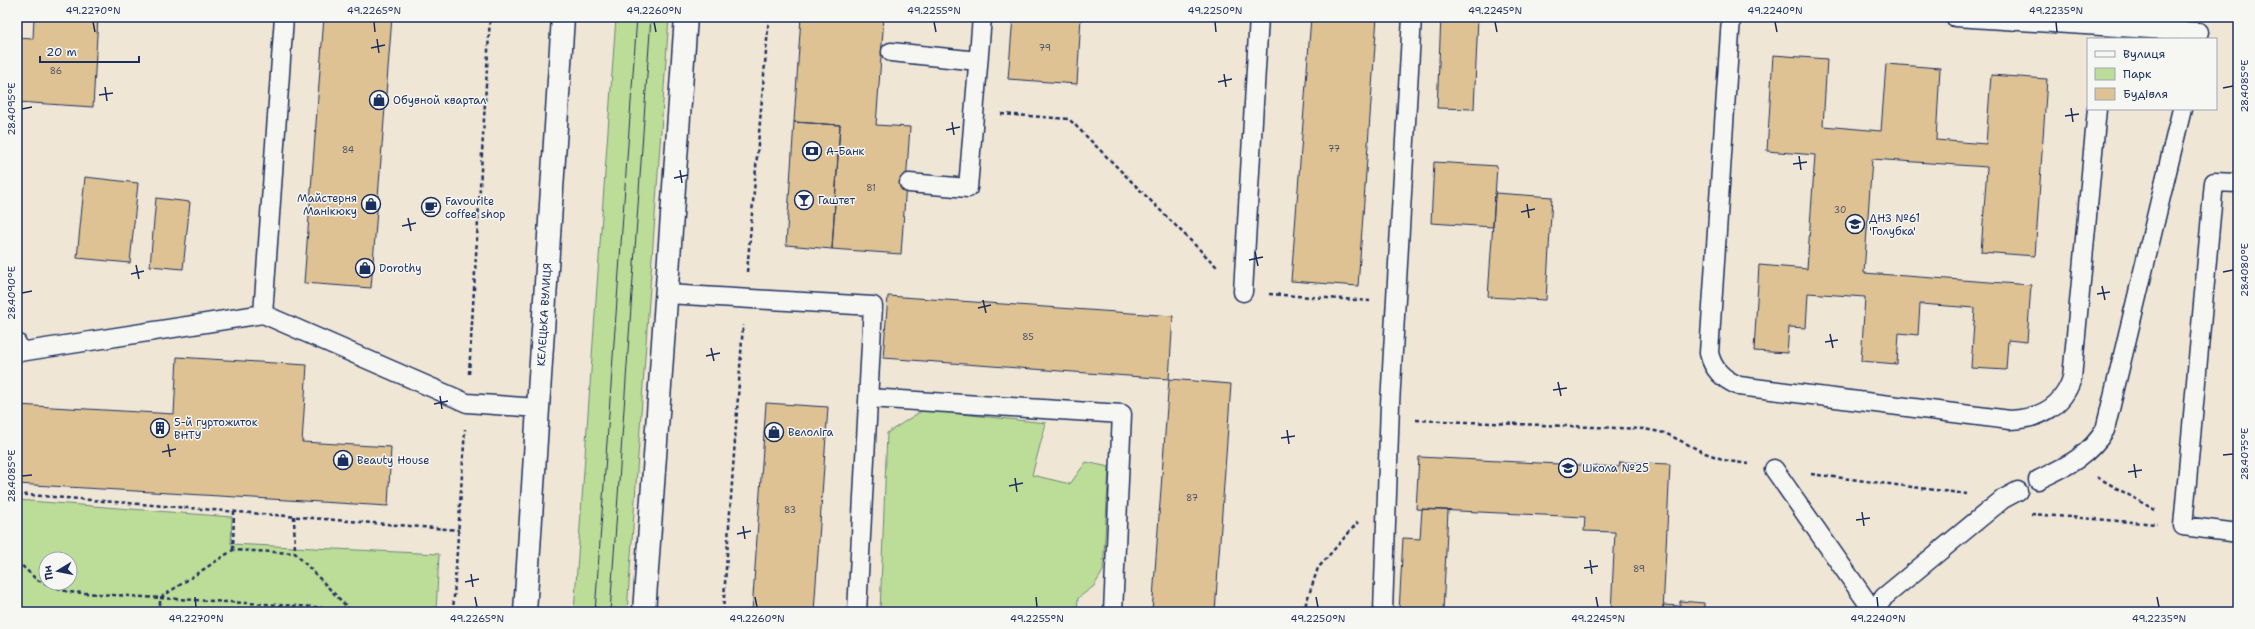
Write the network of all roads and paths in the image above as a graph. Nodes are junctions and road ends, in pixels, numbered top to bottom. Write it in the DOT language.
graph roads {
  1 [pos="284,17"];
  2 [pos="490,17"];
  3 [pos="563,17"];
  4 [pos="686,17"];
  5 [pos="982,17"];
  6 [pos="1259,17"];
  7 [pos="1412,17"];
  8 [pos="1732,17"];
  9 [pos="1955,17"];
  10 [pos="2199,29"];
  11 [pos="2104,32"];
  12 [pos="891,52"];
  13 [pos="978,61"];
  14 [pos="2097,110"];
  15 [pos="2182,110"];
  16 [pos="974,112"];
  17 [pos="910,183"];
  18 [pos="2238,183"];
  19 [pos="1243,292"];
  20 [pos="667,294"];
  21 [pos="1396,303"];
  22 [pos="262,314"];
  23 [pos="18,351"];
  24 [pos="869,398"];
  25 [pos="467,403"];
  26 [pos="538,408"];
  27 [pos="1390,419"];
  28 [pos="2073,463"];
  29 [pos="1774,469"];
  30 [pos="2038,480"];
  31 [pos="1388,488"];
  32 [pos="17,494"];
  33 [pos="2011,495"];
  34 [pos="234,511"];
  35 [pos="1988,511"];
  36 [pos="294,516"];
  37 [pos="2185,526"];
  38 [pos="459,530"];
  39 [pos="2238,533"];
  40 [pos="233,550"];
  41 [pos="295,553"];
  42 [pos="17,561"];
  43 [pos="160,598"];
  44 [pos="351,611"];
  45 [pos="160,612"];
  46 [pos="453,612"];
  47 [pos="525,612"];
  48 [pos="644,612"];
  49 [pos="857,612"];
  50 [pos="1113,612"];
  51 [pos="1303,612"];
  52 [pos="1383,612"];
  53 [pos="1874,612"];
  1 -- 22 [label="lane"];
  2 -- 25 [label="path"];
  3 -- 26 [label="main road, КЕЛЕЦЬКА ВУЛИЦЯ"];
  4 -- 20 [label="main road"];
  5 -- 13 [label="lane"];
  6 -- 19 [label="lane"];
  7 -- 21 [label="lane"];
  8 -- 14 [label="lane"];
  9 -- 11 [label="lane"];
  10 -- 11 [label="lane"];
  12 -- 13 [label="lane"];
  13 -- 16 [label="lane"];
  15 -- 28 [label="lane"];
  16 -- 17 [label="lane"];
  16 -- 19 [label="path"];
  18 -- 37 [label="lane"];
  19 -- 21 [label="path"];
  20 -- 24 [label="lane"];
  20 -- 48 [label="main road"];
  21 -- 27 [label="lane"];
  22 -- 23 [label="lane"];
  22 -- 25 [label="lane"];
  24 -- 49 [label="lane"];
  24 -- 50 [label="lane"];
  25 -- 26 [label="lane"];
  25 -- 38 [label="path"];
  26 -- 47 [label="main road, КЕЛЕЦЬКА ВУЛИЦЯ"];
  27 -- 29 [label="path"];
  27 -- 31 [label="lane"];
  28 -- 30 [label="lane"];
  28 -- 37 [label="path"];
  29 -- 33 [label="path"];
  29 -- 53 [label="lane"];
  31 -- 51 [label="path"];
  31 -- 52 [label="lane"];
  32 -- 34 [label="path"];
  33 -- 35 [label="lane"];
  34 -- 36 [label="path"];
  34 -- 40 [label="path"];
  35 -- 37 [label="path"];
  35 -- 53 [label="lane"];
  36 -- 38 [label="path"];
  36 -- 41 [label="path"];
  37 -- 39 [label="lane"];
  38 -- 46 [label="path"];
  40 -- 41 [label="path"];
  40 -- 43 [label="path"];
  41 -- 44 [label="path"];
  42 -- 43 [label="path"];
  43 -- 44 [label="path"];
  43 -- 45 [label="path"];
}
